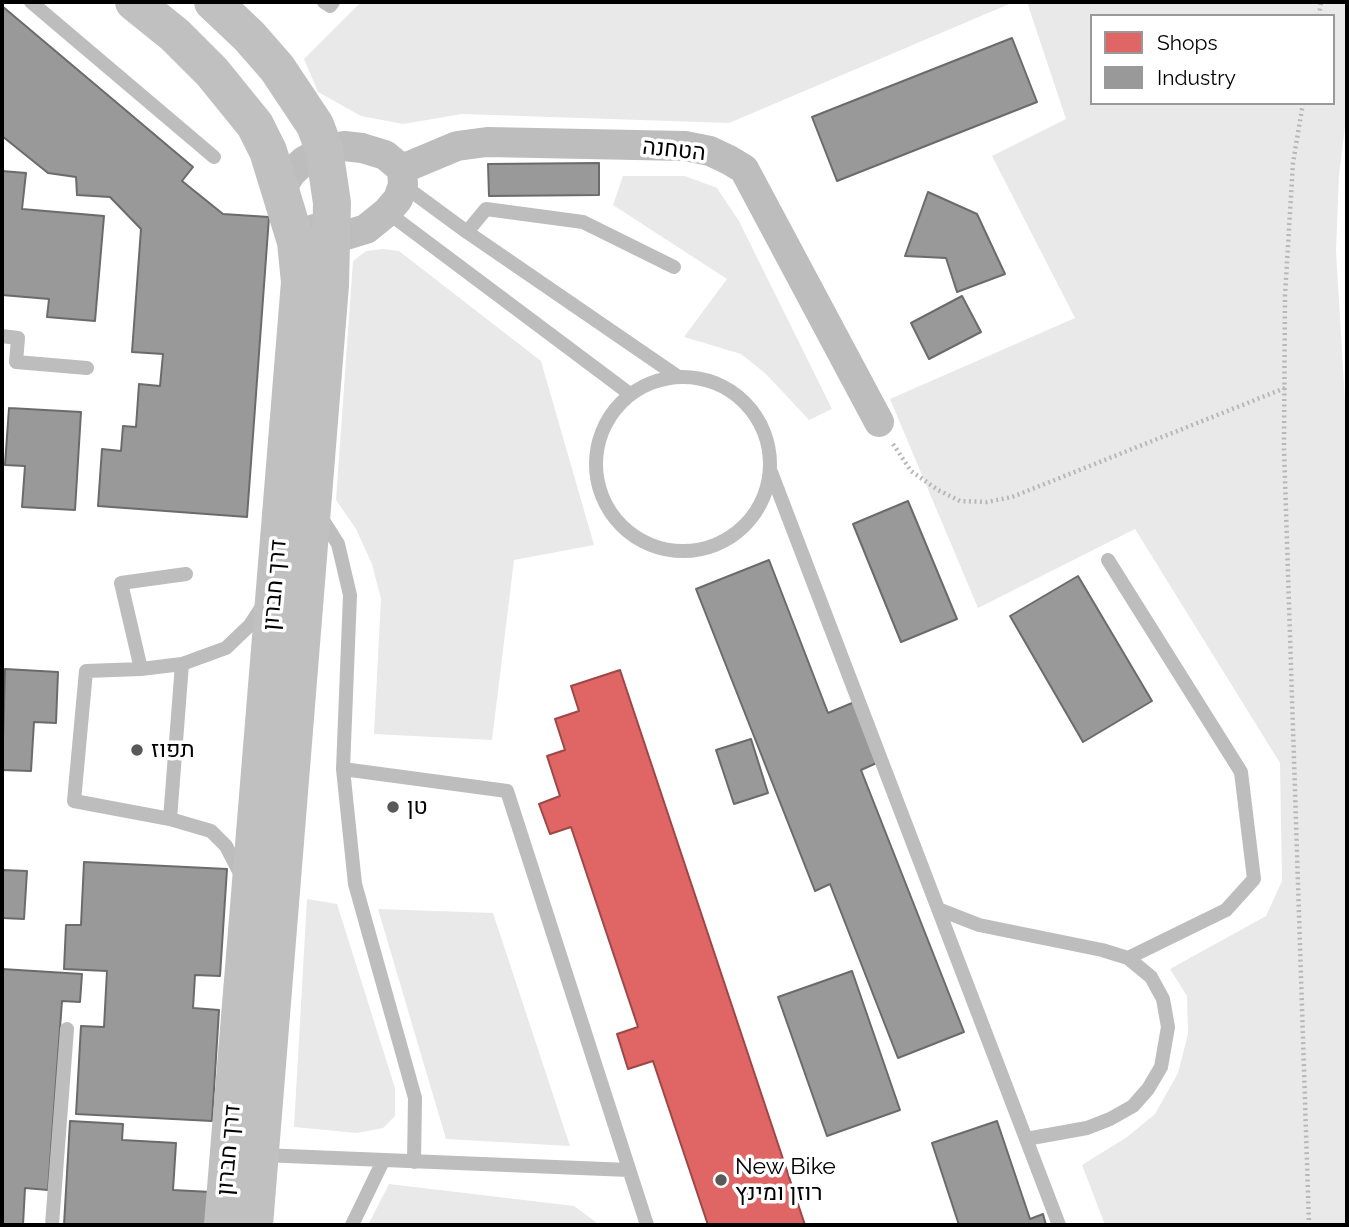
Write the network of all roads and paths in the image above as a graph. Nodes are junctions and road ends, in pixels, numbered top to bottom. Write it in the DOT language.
graph roads {
  1 [pos="31,2"];
  2 [pos="134,2"];
  3 [pos="213,2"];
  4 [pos="324,2"];
  5 [pos="333,2"];
  6 [pos="1303,105"];
  7 [pos="324,149"];
  8 [pos="214,157"];
  9 [pos="402,177"];
  10 [pos="284,200"];
  11 [pos="387,212"];
  12 [pos="467,232"];
  13 [pos="333,239"];
  14 [pos="674,267"];
  15 [pos="2,336"];
  16 [pos="87,368"];
  17 [pos="677,376"];
  18 [pos="1285,388"];
  19 [pos="630,394"];
  20 [pos="879,422"];
  21 [pos="771,472"];
  22 [pos="313,505"];
  23 [pos="1108,560"];
  24 [pos="186,574"];
  25 [pos="275,586"];
  26 [pos="182,664"];
  27 [pos="141,669"];
  28 [pos="343,769"];
  29 [pos="170,819"];
  30 [pos="250,895"];
  31 [pos="938,909"];
  32 [pos="1128,958"];
  33 [pos="67,1029"];
  34 [pos="1026,1139"];
  35 [pos="244,1155"];
  36 [pos="383,1161"];
  37 [pos="414,1162"];
  38 [pos="629,1170"];
  39 [pos="52,1225"];
  40 [pos="223,1225"];
  41 [pos="254,1225"];
  42 [pos="352,1225"];
  43 [pos="647,1225"];
  44 [pos="1059,1225"];
  45 [pos="1309,1225"];
  1 -- 8 [label="lane"];
  2 -- 10 [label="street, דרך חברון"];
  3 -- 7 [label="street, דרך חברון"];
  4 -- 5 [label="lane"];
  6 -- 18 [label="path"];
  7 -- 9 [label="street"];
  7 -- 10 [label="street"];
  7 -- 13 [label="street, דרך חברון"];
  9 -- 11 [label="street"];
  9 -- 12 [label="lane"];
  9 -- 20 [label="street, הטחנה"];
  10 -- 13 [label="street"];
  10 -- 25 [label="street, דרך חברון"];
  11 -- 13 [label="street"];
  11 -- 19 [label="lane"];
  12 -- 14 [label="lane"];
  12 -- 17 [label="lane"];
  13 -- 22 [label="street, דרך חברון"];
  15 -- 16 [label="lane"];
  17 -- 19 [label="lane"];
  17 -- 21 [label="lane"];
  18 -- 20 [label="path"];
  18 -- 45 [label="path"];
  19 -- 21 [label="lane"];
  21 -- 31 [label="lane"];
  22 -- 28 [label="lane"];
  22 -- 35 [label="street, דרך חברון"];
  23 -- 32 [label="lane"];
  24 -- 27 [label="lane"];
  25 -- 26 [label="lane"];
  25 -- 30 [label="street, דרך חברון"];
  26 -- 27 [label="lane"];
  26 -- 29 [label="lane"];
  27 -- 29 [label="lane"];
  28 -- 37 [label="lane"];
  28 -- 38 [label="lane"];
  29 -- 30 [label="lane"];
  30 -- 35 [label="street, דרך חברון"];
  31 -- 32 [label="lane"];
  31 -- 34 [label="lane"];
  32 -- 34 [label="lane"];
  33 -- 39 [label="lane"];
  34 -- 44 [label="lane"];
  35 -- 36 [label="lane"];
  35 -- 40 [label="street, דרך חברון"];
  35 -- 41 [label="street, דרך חברון"];
  36 -- 37 [label="lane"];
  36 -- 42 [label="lane"];
  37 -- 38 [label="lane"];
  38 -- 43 [label="lane"];
}
